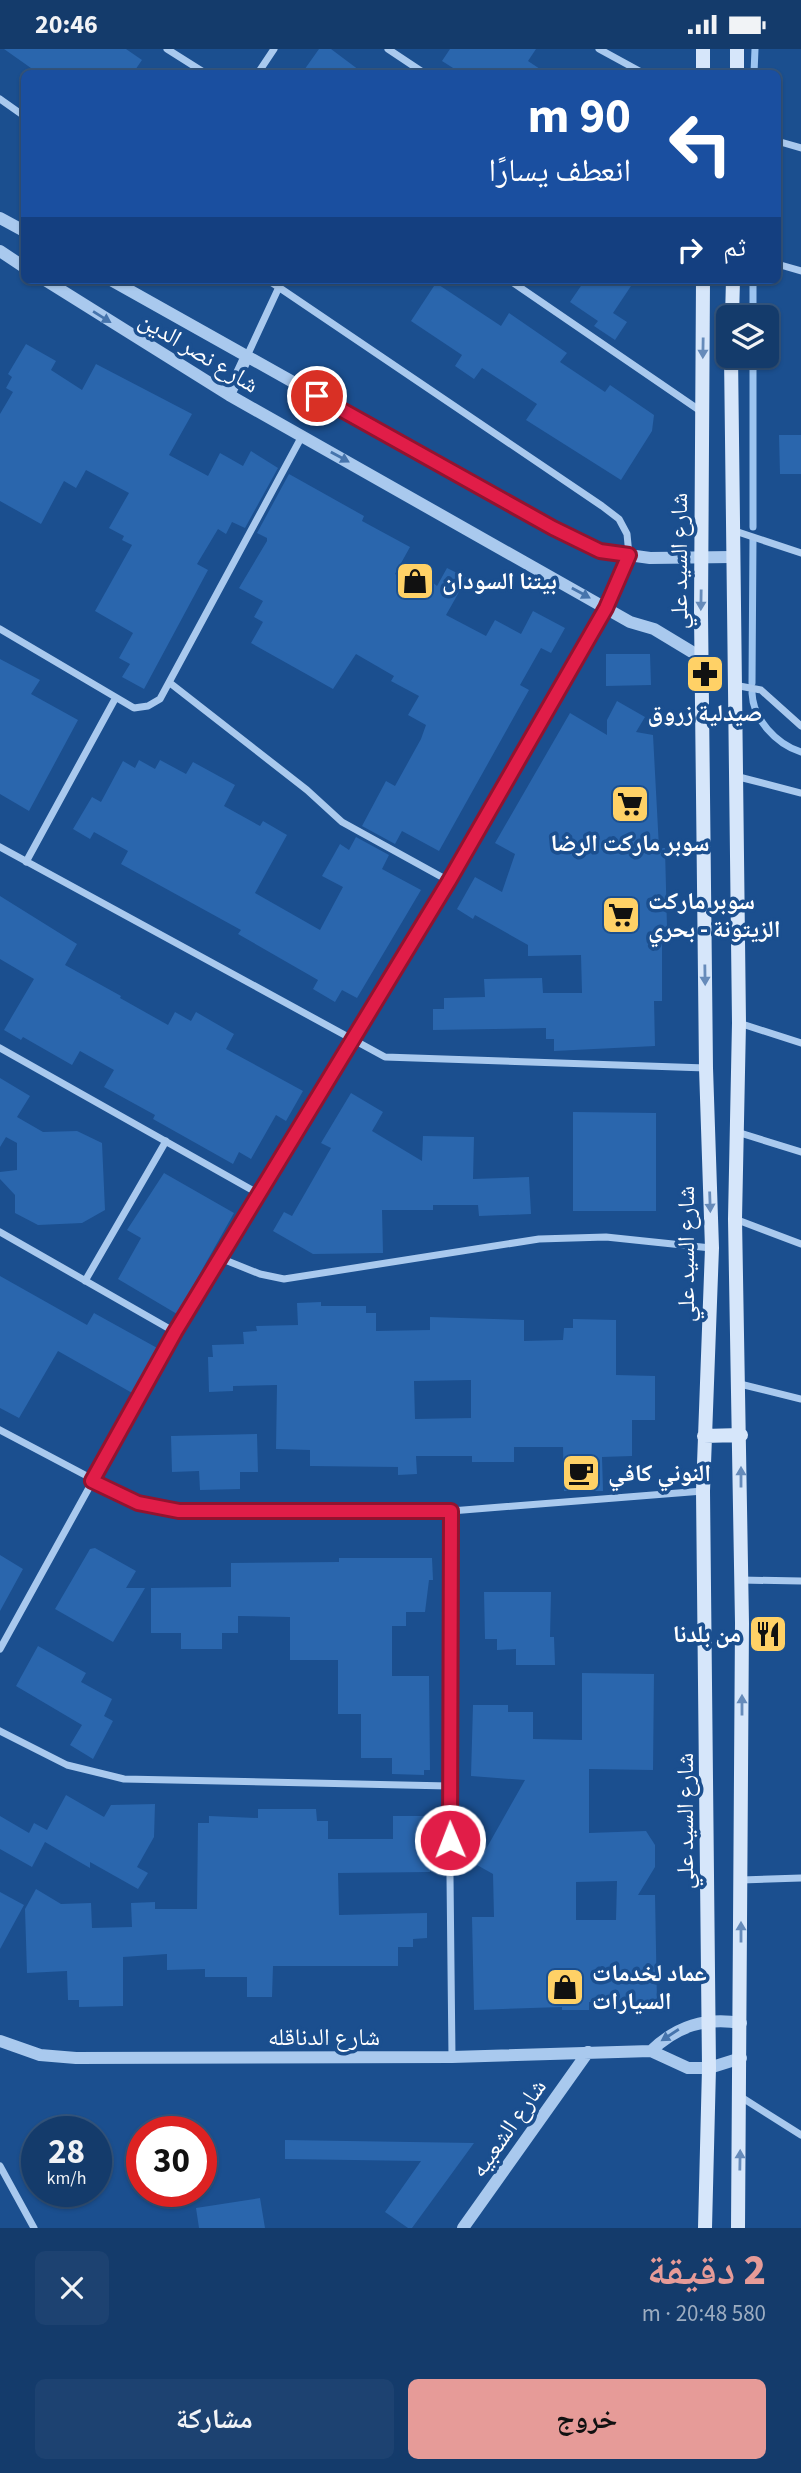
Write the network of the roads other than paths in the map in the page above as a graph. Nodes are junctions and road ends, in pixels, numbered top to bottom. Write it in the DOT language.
graph roads {
  1 [pos="167,49"];
  2 [pos="274,49"];
  3 [pos="387,49"];
  4 [pos="599,49"];
  5 [pos="703,49"];
  6 [pos="737,49"];
  7 [pos="200,70"];
  8 [pos="260,70"];
  9 [pos="419,70"];
  10 [pos="638,70"];
  11 [pos="703,70"];
  12 [pos="737,70"];
  13 [pos="0,99"];
  14 [pos="21,114"];
  15 [pos="781,142"];
  16 [pos="801,148"];
  17 [pos="0,218"];
  18 [pos="21,229"];
  19 [pos="0,251"];
  20 [pos="21,265"];
  21 [pos="781,265"];
  22 [pos="801,271"];
  23 [pos="51,284"];
  24 [pos="118,284"];
  25 [pos="274,284"];
  26 [pos="515,284"];
  27 [pos="703,284"];
  28 [pos="733,284"];
  29 [pos="279,287"];
  30 [pos="732,305"];
  31 [pos="247,356"];
  32 [pos="732,368"];
  33 [pos="229,395"];
  34 [pos="703,413"];
  35 [pos="302,436"];
  36 [pos="731,529"];
  37 [pos="801,553"];
  38 [pos="629,555"];
  39 [pos="702,557"];
  40 [pos="732,557"];
  41 [pos="606,608"];
  42 [pos="0,629"];
  43 [pos="702,658"];
  44 [pos="170,683"];
  45 [pos="733,685"];
  46 [pos="115,699"];
  47 [pos="801,726"];
  48 [pos="735,776"];
  49 [pos="801,793"];
  50 [pos="0,847"];
  51 [pos="26,862"];
  52 [pos="449,881"];
  53 [pos="738,1023"];
  54 [pos="354,1040"];
  55 [pos="801,1043"];
  56 [pos="0,1048"];
  57 [pos="706,1068"];
  58 [pos="737,1132"];
  59 [pos="166,1141"];
  60 [pos="801,1152"];
  61 [pos="259,1194"];
  62 [pos="735,1219"];
  63 [pos="0,1232"];
  64 [pos="801,1244"];
  65 [pos="712,1248"];
  66 [pos="220,1258"];
  67 [pos="85,1281"];
  68 [pos="175,1332"];
  69 [pos="740,1384"];
  70 [pos="801,1399"];
  71 [pos="0,1430"];
  72 [pos="741,1434"];
  73 [pos="704,1436"];
  74 [pos="92,1481"];
  75 [pos="703,1491"];
  76 [pos="451,1511"];
  77 [pos="741,1580"];
  78 [pos="801,1581"];
  79 [pos="0,1649"];
  80 [pos="0,1731"];
  81 [pos="449,1786"];
  82 [pos="801,1878"];
  83 [pos="741,1880"];
  84 [pos="709,2020"];
  85 [pos="741,2023"];
  86 [pos="0,2041"];
  87 [pos="651,2051"];
  88 [pos="588,2052"];
  89 [pos="452,2057"];
  90 [pos="741,2058"];
  91 [pos="709,2068"];
  92 [pos="741,2097"];
  93 [pos="801,2135"];
  94 [pos="0,2166"];
  95 [pos="34,2228"];
  96 [pos="463,2228"];
  97 [pos="705,2228"];
  98 [pos="738,2228"];
  1 -- 7 [label="street"];
  2 -- 8 [label="street"];
  3 -- 9 [label="street"];
  4 -- 10 [label="street"];
  5 -- 11 [label="main road"];
  6 -- 12 [label="main road"];
  13 -- 14 [label="street"];
  15 -- 16 [label="street"];
  17 -- 18 [label="street"];
  19 -- 20 [label="street"];
  21 -- 22 [label="street"];
  23 -- 33 [label="street, شارع نصر الدين, one-way"];
  24 -- 31 [label="street, شارع نصر الدين"];
  25 -- 29 [label="street"];
  26 -- 34 [label="street"];
  27 -- 34 [label="main road, شارع السيد علي, one-way"];
  28 -- 30 [label="main road"];
  29 -- 31 [label="street"];
  29 -- 38 [label="street"];
  31 -- 33 [label="street"];
  31 -- 38 [label="street, شارع نصر الدين"];
  32 -- 36 [label="main road, شارع السيد علي"];
  33 -- 35 [label="street, شارع نصر الدين"];
  34 -- 39 [label="main road, شارع السيد علي"];
  35 -- 41 [label="street, شارع نصر الدين, one-way"];
  35 -- 44 [label="street"];
  36 -- 37 [label="street"];
  36 -- 40 [label="main road, شارع السيد علي"];
  38 -- 39 [label="street, شارع نصر الدين"];
  38 -- 41 [label="street"];
  39 -- 40 [label="street, شارع نصر الدين"];
  39 -- 43 [label="main road, شارع السيد علي, one-way"];
  40 -- 45 [label="main road, شارع السيد علي"];
  41 -- 43 [label="street, شارع نصر الدين"];
  41 -- 52 [label="street"];
  42 -- 46 [label="street"];
  43 -- 57 [label="main road, شارع السيد علي, one-way"];
  44 -- 46 [label="street"];
  44 -- 52 [label="street"];
  45 -- 47 [label="street"];
  45 -- 48 [label="main road, شارع السيد علي"];
  46 -- 51 [label="street"];
  48 -- 49 [label="street"];
  48 -- 53 [label="main road, شارع السيد علي"];
  50 -- 51 [label="street"];
  51 -- 54 [label="street"];
  52 -- 54 [label="street"];
  53 -- 55 [label="street"];
  53 -- 58 [label="main road, شارع السيد علي"];
  54 -- 57 [label="street"];
  54 -- 61 [label="street"];
  56 -- 59 [label="street"];
  57 -- 65 [label="main road, شارع السيد علي, one-way"];
  58 -- 60 [label="street"];
  58 -- 62 [label="main road, شارع السيد علي"];
  59 -- 61 [label="street"];
  59 -- 67 [label="street"];
  61 -- 66 [label="street"];
  62 -- 64 [label="street"];
  62 -- 69 [label="main road, شارع السيد علي"];
  63 -- 67 [label="street"];
  65 -- 66 [label="street"];
  65 -- 73 [label="main road, شارع السيد علي"];
  66 -- 68 [label="street"];
  67 -- 68 [label="street"];
  68 -- 74 [label="street"];
  69 -- 70 [label="street"];
  69 -- 72 [label="main road, شارع السيد علي"];
  71 -- 74 [label="street"];
  72 -- 73 [label="main road"];
  77 -- 72 [label="main road, شارع السيد علي, one-way"];
  73 -- 75 [label="main road, شارع السيد علي"];
  74 -- 76 [label="street"];
  74 -- 79 [label="street"];
  75 -- 76 [label="street"];
  75 -- 84 [label="main road, شارع السيد علي"];
  76 -- 81 [label="street"];
  77 -- 78 [label="street"];
  83 -- 77 [label="main road, شارع السيد علي, one-way"];
  80 -- 81 [label="street"];
  81 -- 89 [label="street"];
  82 -- 83 [label="street"];
  85 -- 83 [label="main road, شارع السيد علي, one-way"];
  84 -- 85 [label="street"];
  84 -- 87 [label="street, one-way"];
  84 -- 91 [label="main road, شارع السيد علي"];
  85 -- 90 [label="main road, شارع السيد علي"];
  86 -- 89 [label="street, شارع الدناقله"];
  87 -- 88 [label="street, شارع الدناقله"];
  87 -- 91 [label="street, شارع الدناقله"];
  88 -- 89 [label="street, شارع الدناقله"];
  88 -- 96 [label="street, شارع الشعبيه"];
  90 -- 91 [label="street, شارع الدناقله"];
  90 -- 92 [label="main road, شارع السيد علي"];
  91 -- 97 [label="main road, شارع السيد علي"];
  92 -- 93 [label="street"];
  98 -- 92 [label="main road, شارع السيد علي, one-way"];
  94 -- 95 [label="street"];
}
